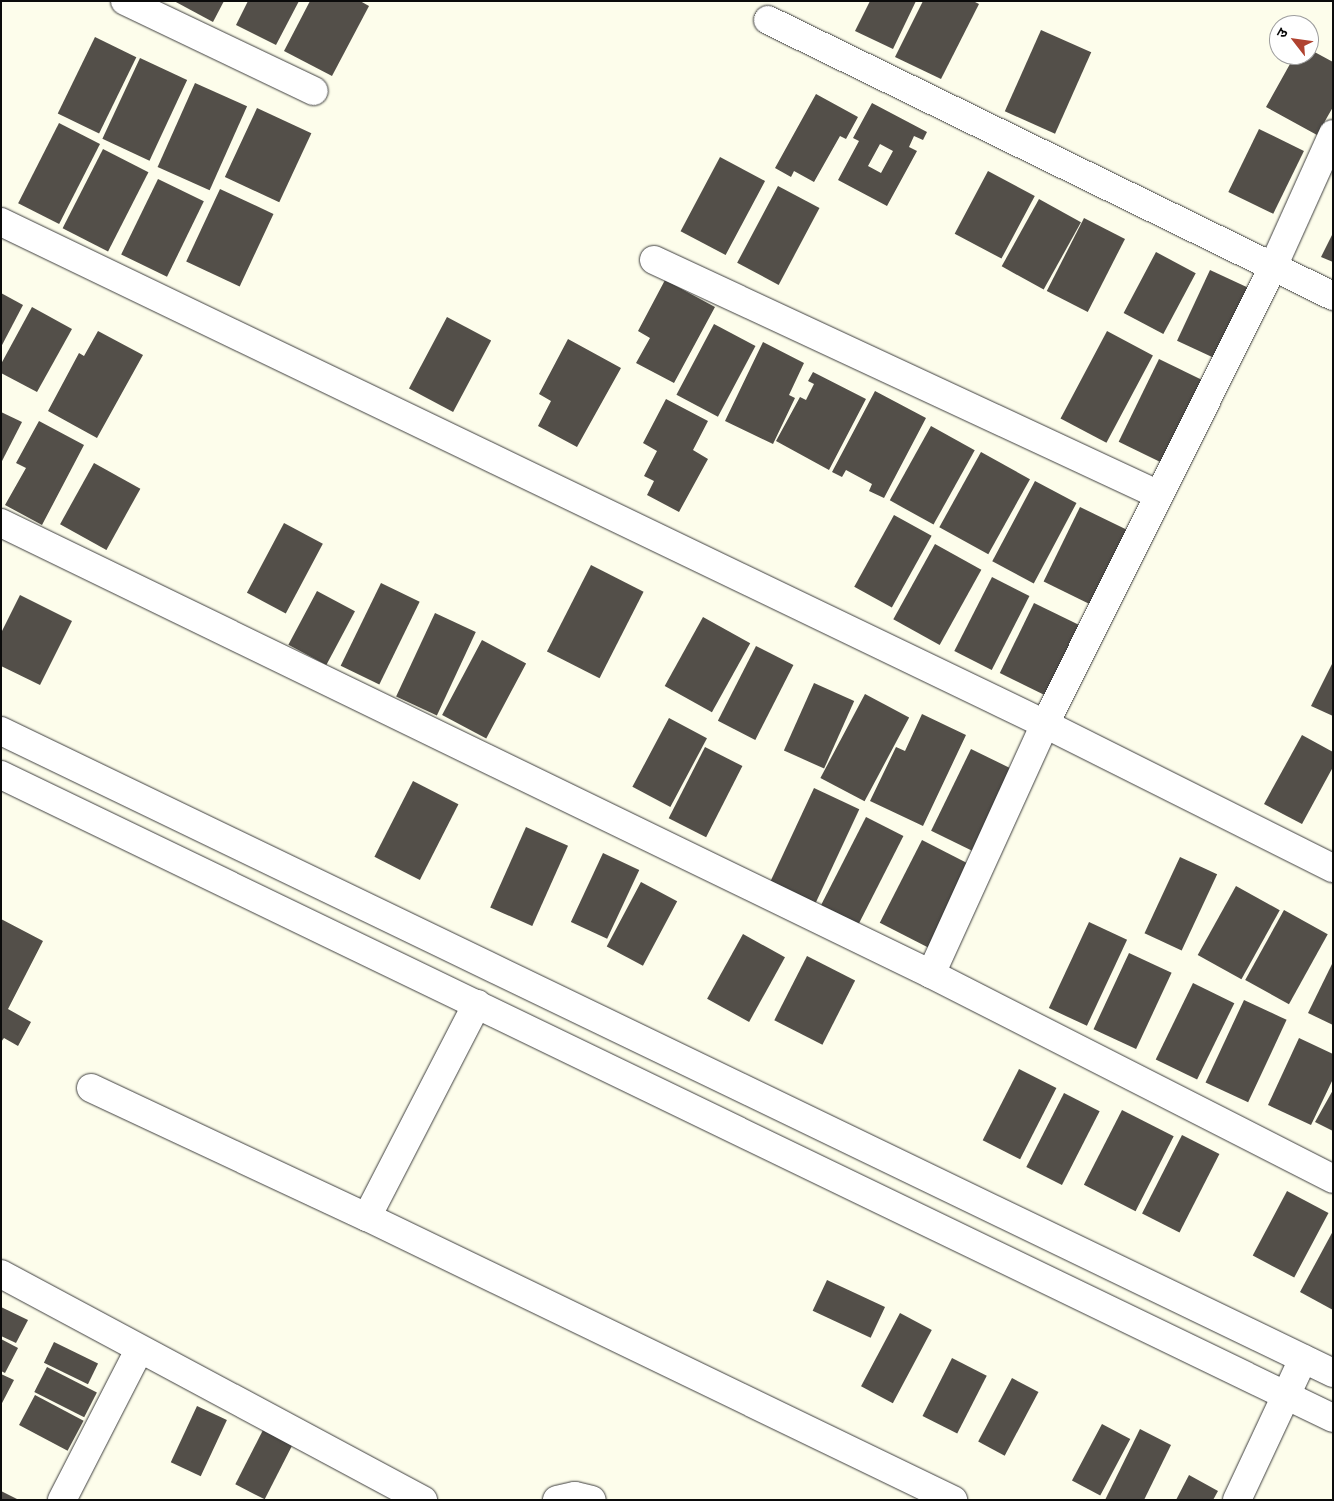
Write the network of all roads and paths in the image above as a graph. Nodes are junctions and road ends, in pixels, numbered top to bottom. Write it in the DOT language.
graph roads {
  1 [pos="125,1"];
  2 [pos="768,20"];
  3 [pos="314,90"];
  4 [pos="1333,134"];
  5 [pos="1,222"];
  6 [pos="654,260"];
  7 [pos="1272,269"];
  8 [pos="1333,296"];
  9 [pos="1159,495"];
  10 [pos="1,523"];
  11 [pos="1045,724"];
  12 [pos="1,731"];
  13 [pos="1,775"];
  14 [pos="191,821"];
  15 [pos="173,857"];
  16 [pos="1333,868"];
  17 [pos="931,974"];
  18 [pos="477,1004"];
  19 [pos="91,1088"];
  20 [pos="1333,1179"];
  21 [pos="367,1216"];
  22 [pos="1,1274"];
  23 [pos="139,1350"];
  24 [pos="1303,1359"];
  25 [pos="1333,1373"];
  26 [pos="1287,1397"];
  27 [pos="1333,1418"];
  28 [pos="62,1500"];
  29 [pos="423,1500"];
  30 [pos="557,1500"];
  31 [pos="592,1500"];
  32 [pos="953,1500"];
  33 [pos="1237,1500"];
  1 -- 3 [label="street"];
  2 -- 7 [label="street"];
  4 -- 7 [label="street"];
  5 -- 11 [label="street"];
  6 -- 9 [label="street"];
  7 -- 8 [label="street"];
  7 -- 9 [label="street"];
  9 -- 11 [label="street"];
  10 -- 17 [label="street"];
  11 -- 16 [label="street"];
  11 -- 17 [label="street"];
  12 -- 14 [label="street"];
  13 -- 15 [label="street"];
  14 -- 15 [label="street"];
  14 -- 24 [label="street"];
  15 -- 18 [label="street"];
  17 -- 20 [label="street"];
  18 -- 21 [label="street"];
  18 -- 26 [label="street"];
  19 -- 21 [label="street"];
  21 -- 32 [label="street"];
  22 -- 23 [label="street"];
  23 -- 28 [label="street"];
  23 -- 29 [label="street"];
  24 -- 25 [label="street"];
  24 -- 26 [label="street"];
  26 -- 27 [label="street"];
  26 -- 33 [label="street"];
  30 -- 31 [label="street"];
}
